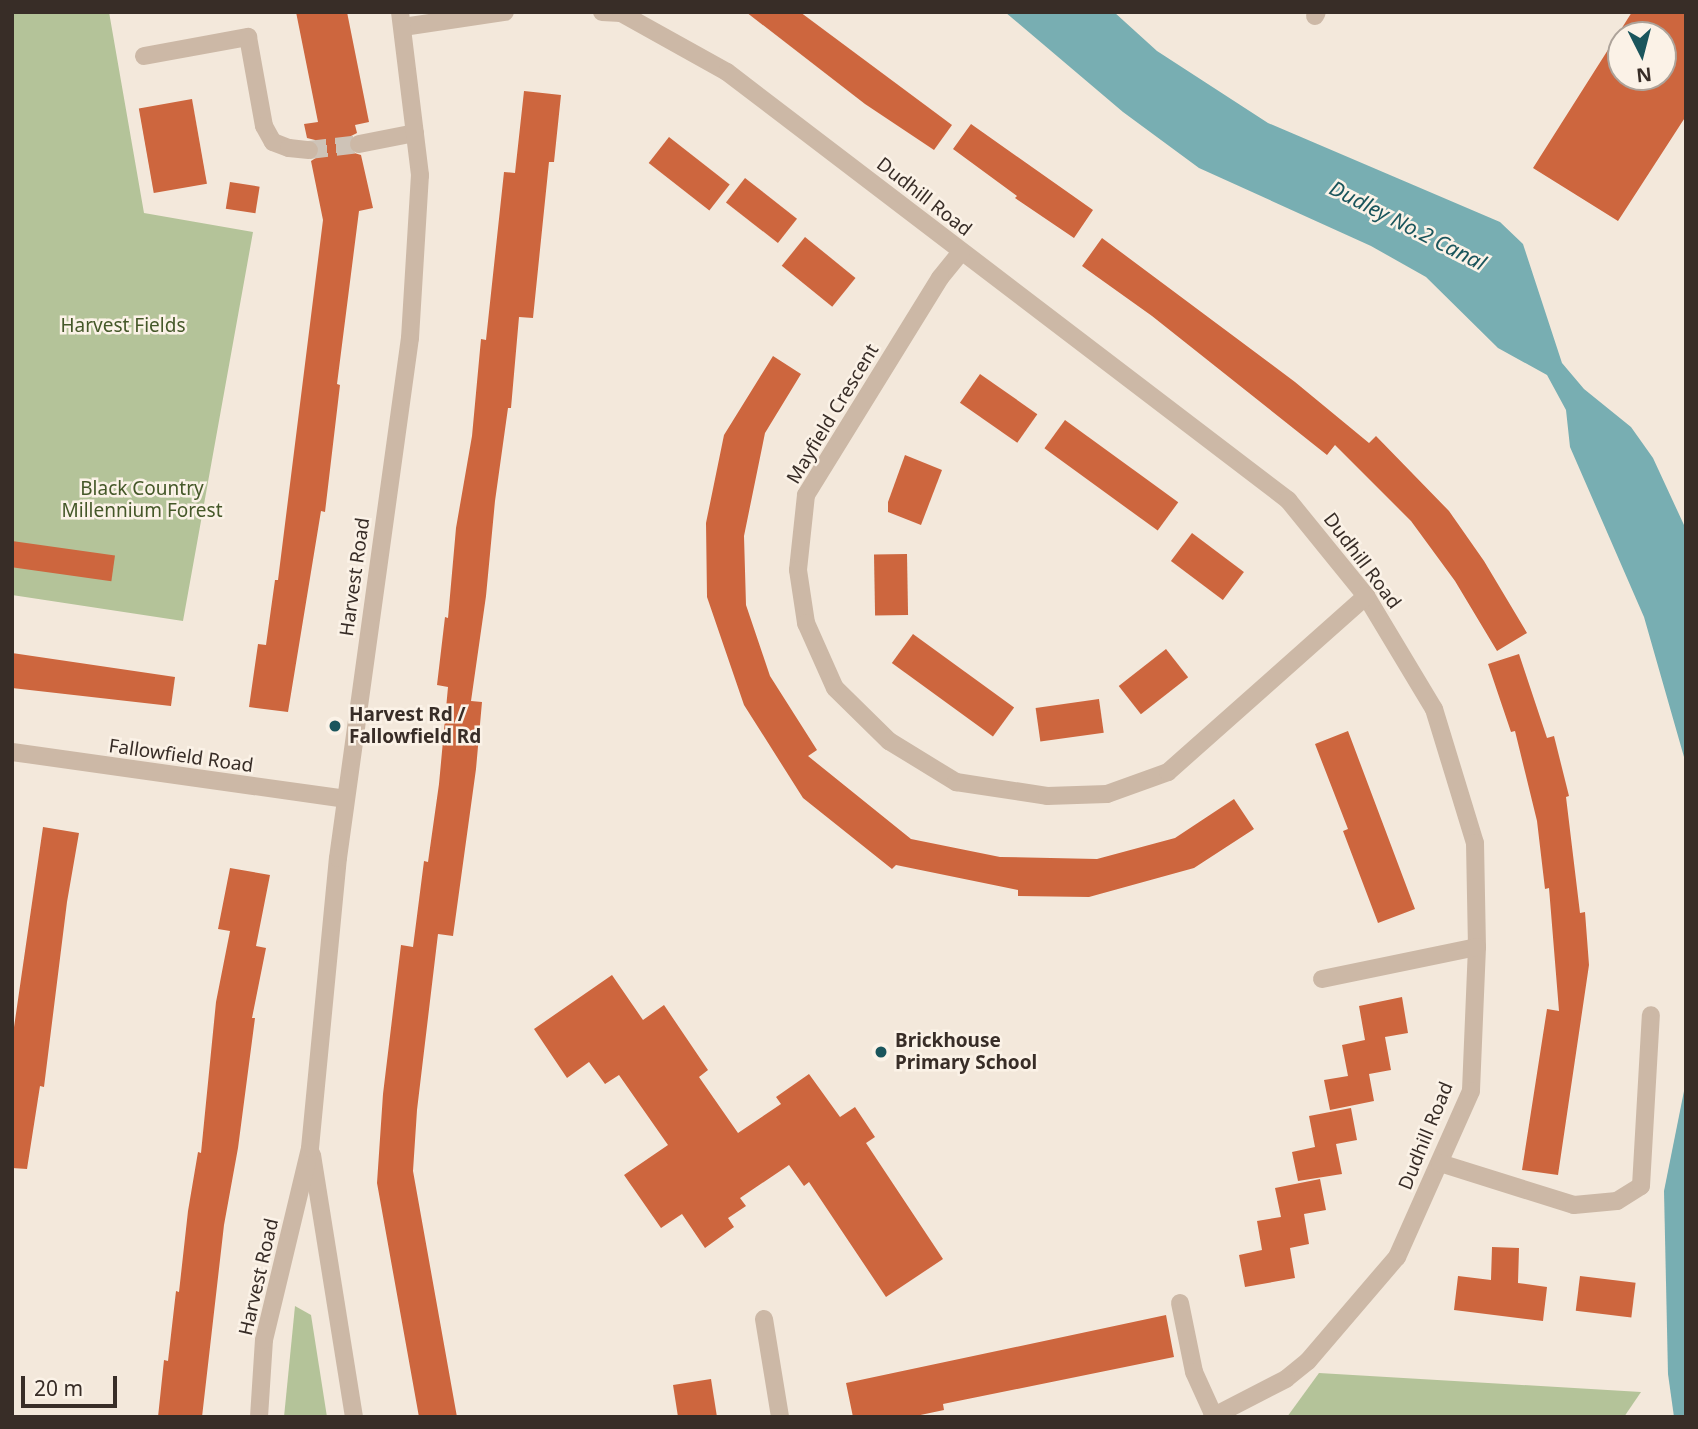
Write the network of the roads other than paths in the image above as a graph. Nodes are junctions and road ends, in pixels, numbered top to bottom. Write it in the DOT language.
graph roads {
  1 [pos="505,12"];
  2 [pos="602,12"];
  3 [pos="401,20"];
  4 [pos="144,56"];
  5 [pos="415,133"];
  6 [pos="359,144"];
  7 [pos="309,150"];
  8 [pos="961,252"];
  9 [pos="1366,596"];
  10 [pos="12,752"];
  11 [pos="345,799"];
  12 [pos="1477,947"];
  13 [pos="1322,979"];
  14 [pos="1651,1015"];
  15 [pos="310,1148"];
  16 [pos="1440,1163"];
  17 [pos="1180,1303"];
  18 [pos="764,1319"];
  19 [pos="1213,1416"];
  20 [pos="259,1417"];
  21 [pos="354,1417"];
  22 [pos="780,1417"];
  1 -- 3 [label="street"];
  2 -- 8 [label="street, Dudhill Road"];
  3 -- 5 [label="street, Harvest Road"];
  4 -- 7 [label="street"];
  5 -- 6 [label="street"];
  5 -- 11 [label="street, Harvest Road"];
  8 -- 9 [label="street, Dudhill Road"];
  8 -- 9 [label="street, Mayfield Crescent"];
  9 -- 12 [label="street, Dudhill Road"];
  10 -- 11 [label="street, Fallowfield Road"];
  11 -- 15 [label="street, Harvest Road"];
  12 -- 13 [label="street"];
  12 -- 16 [label="street, Dudhill Road"];
  14 -- 16 [label="street"];
  15 -- 20 [label="street, Harvest Road"];
  15 -- 21 [label="street, Harvest Road"];
  16 -- 19 [label="street, Dudhill Road"];
  17 -- 19 [label="street"];
  18 -- 22 [label="street"];
}
